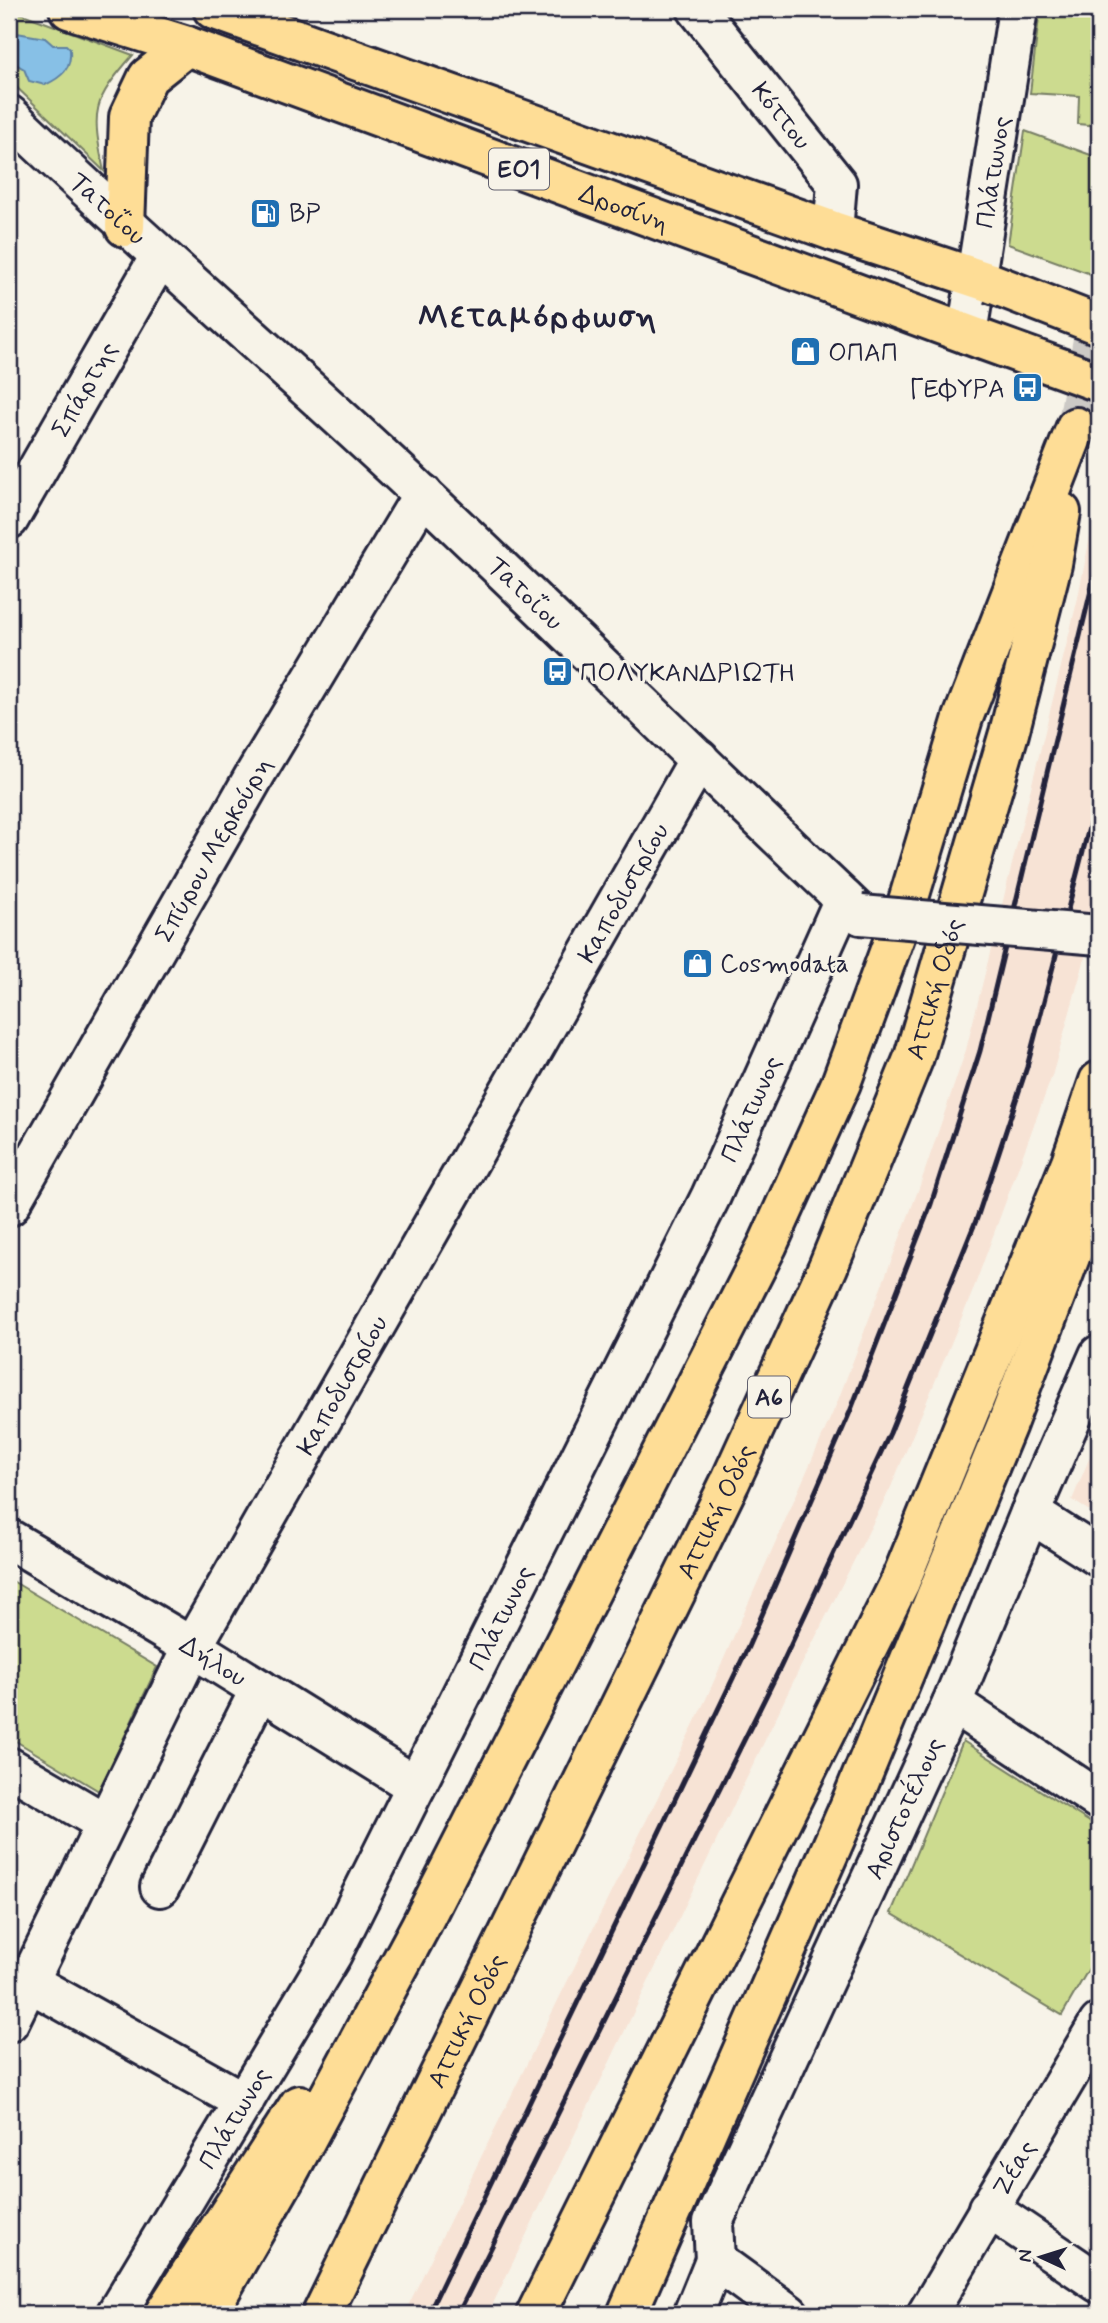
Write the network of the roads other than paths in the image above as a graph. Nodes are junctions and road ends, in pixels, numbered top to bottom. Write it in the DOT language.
graph roads {
  1 [pos="69,9"];
  2 [pos="213,9"];
  3 [pos="697,9"];
  4 [pos="1018,9"];
  5 [pos="187,46"];
  6 [pos="9,115"];
  7 [pos="125,227"];
  8 [pos="833,232"];
  9 [pos="159,258"];
  10 [pos="983,280"];
  11 [pos="1099,325"];
  12 [pos="975,337"];
  13 [pos="1099,382"];
  14 [pos="423,494"];
  15 [pos="9,519"];
  16 [pos="699,759"];
  17 [pos="853,907"];
  18 [pos="1099,935"];
  19 [pos="1099,1081"];
  20 [pos="1099,1180"];
  21 [pos="9,1206"];
  22 [pos="1099,1355"];
  23 [pos="1030,1513"];
  24 [pos="9,1539"];
  25 [pos="1099,1557"];
  26 [pos="192,1647"];
  27 [pos="260,1689"];
  28 [pos="952,1703"];
  29 [pos="9,1767"];
  30 [pos="416,1786"];
  31 [pos="1099,1800"];
  32 [pos="105,1823"];
  33 [pos="160,1887"];
  34 [pos="420,1927"];
  35 [pos="29,1982"];
  36 [pos="9,2022"];
  37 [pos="1099,2023"];
  38 [pos="244,2102"];
  39 [pos="988,2208"];
  40 [pos="715,2260"];
  41 [pos="1099,2283"];
  42 [pos="116,2314"];
  43 [pos="164,2314"];
  44 [pos="207,2314"];
  45 [pos="322,2314"];
  46 [pos="536,2314"];
  47 [pos="627,2314"];
  48 [pos="693,2314"];
  49 [pos="789,2314"];
  50 [pos="927,2314"];
  1 -- 5 [label="main road, Δροσίνη / ΕΟ1"];
  2 -- 8 [label="main road, Δροσίνη / ΕΟ1"];
  3 -- 8 [label="street, Κόττου"];
  4 -- 10 [label="street, Πλάτωνος"];
  5 -- 7 [label="main road"];
  5 -- 12 [label="main road, Δροσίνη / ΕΟ1"];
  6 -- 7 [label="street, Τατοΐου"];
  7 -- 9 [label="street, Τατοΐου"];
  8 -- 10 [label="main road, Δροσίνη / ΕΟ1"];
  9 -- 14 [label="street, Τατοΐου"];
  9 -- 15 [label="street, Σπάρτης"];
  10 -- 11 [label="main road, Δροσίνη / ΕΟ1, bridge"];
  10 -- 12 [label="street, Πλάτωνος"];
  12 -- 13 [label="main road, Δροσίνη / ΕΟ1, bridge"];
  14 -- 16 [label="street, Τατοΐου"];
  14 -- 21 [label="street, Σπύρου Μερκούρη"];
  16 -- 17 [label="street, Τατοΐου"];
  16 -- 26 [label="street, Καποδιστρίου"];
  17 -- 18 [label="street, bridge"];
  17 -- 30 [label="street, Πλάτωνος"];
  19 -- 46 [label="main road"];
  20 -- 47 [label="main road"];
  22 -- 23 [label="street, Αριστοτέλους"];
  23 -- 25 [label="street"];
  23 -- 28 [label="street, Αριστοτέλους"];
  24 -- 26 [label="street, Δήλου"];
  26 -- 27 [label="street, Δήλου"];
  26 -- 32 [label="street, Καποδιστρίου"];
  27 -- 30 [label="street, Δήλου"];
  27 -- 33 [label="street"];
  28 -- 31 [label="street"];
  28 -- 40 [label="street, Αριστοτέλους"];
  29 -- 32 [label="street"];
  30 -- 38 [label="street, Πλάτωνος"];
  32 -- 35 [label="street, Καποδιστρίου"];
  34 -- 43 [label="main road"];
  34 -- 44 [label="main road"];
  34 -- 45 [label="main road, Αττική Οδός / Α6"];
  35 -- 36 [label="street, Καποδιστρίου"];
  35 -- 38 [label="street"];
  37 -- 39 [label="street, Ζέας"];
  38 -- 42 [label="street, Πλάτωνος"];
  39 -- 41 [label="street"];
  39 -- 50 [label="street, Ζέας"];
  40 -- 48 [label="street"];
  40 -- 49 [label="street"];
}
